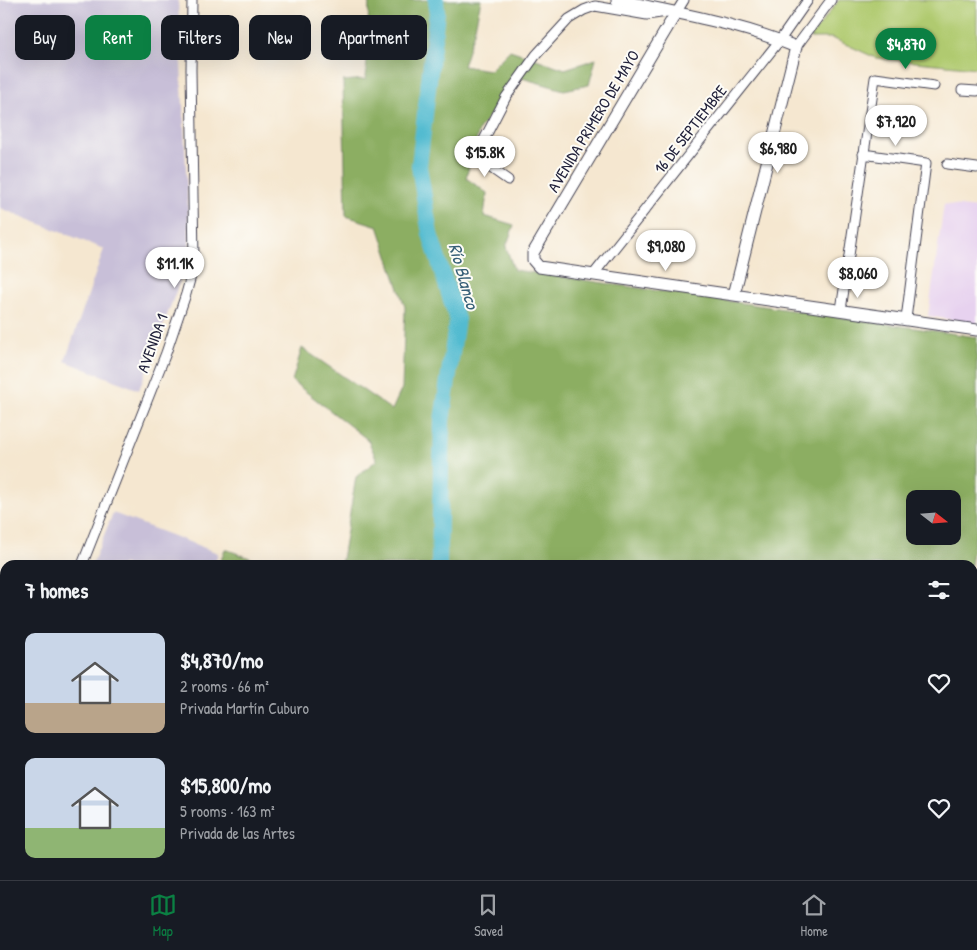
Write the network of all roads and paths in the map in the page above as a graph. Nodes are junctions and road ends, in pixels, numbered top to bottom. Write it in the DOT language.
graph roads {
  1 [pos="192,0"];
  2 [pos="617,0"];
  3 [pos="684,0"];
  4 [pos="808,0"];
  5 [pos="831,0"];
  6 [pos="673,12"];
  7 [pos="780,40"];
  8 [pos="796,47"];
  9 [pos="934,86"];
  10 [pos="962,90"];
  11 [pos="977,92"];
  12 [pos="863,154"];
  13 [pos="947,164"];
  14 [pos="977,168"];
  15 [pos="508,180"];
  16 [pos="593,275"];
  17 [pos="734,295"];
  18 [pos="841,310"];
  19 [pos="906,319"];
  20 [pos="977,330"];
  21 [pos="84,560"];
  1 -- 21 [label="street, AVENIDA 1"];
  2 -- 6 [label="street"];
  3 -- 6 [label="street, AVENIDA PRIMERO DE MAYO"];
  4 -- 7 [label="street, 16 DE SEPTIEMBRE"];
  5 -- 8 [label="street"];
  6 -- 7 [label="street"];
  6 -- 15 [label="street"];
  6 -- 16 [label="street, AVENIDA PRIMERO DE MAYO"];
  7 -- 8 [label="street"];
  7 -- 16 [label="street, 16 DE SEPTIEMBRE"];
  8 -- 17 [label="street"];
  9 -- 12 [label="street"];
  10 -- 11 [label="street"];
  12 -- 18 [label="street"];
  12 -- 19 [label="street"];
  13 -- 14 [label="street"];
  16 -- 17 [label="street"];
  17 -- 18 [label="street"];
  18 -- 19 [label="street"];
  19 -- 20 [label="street"];
}
